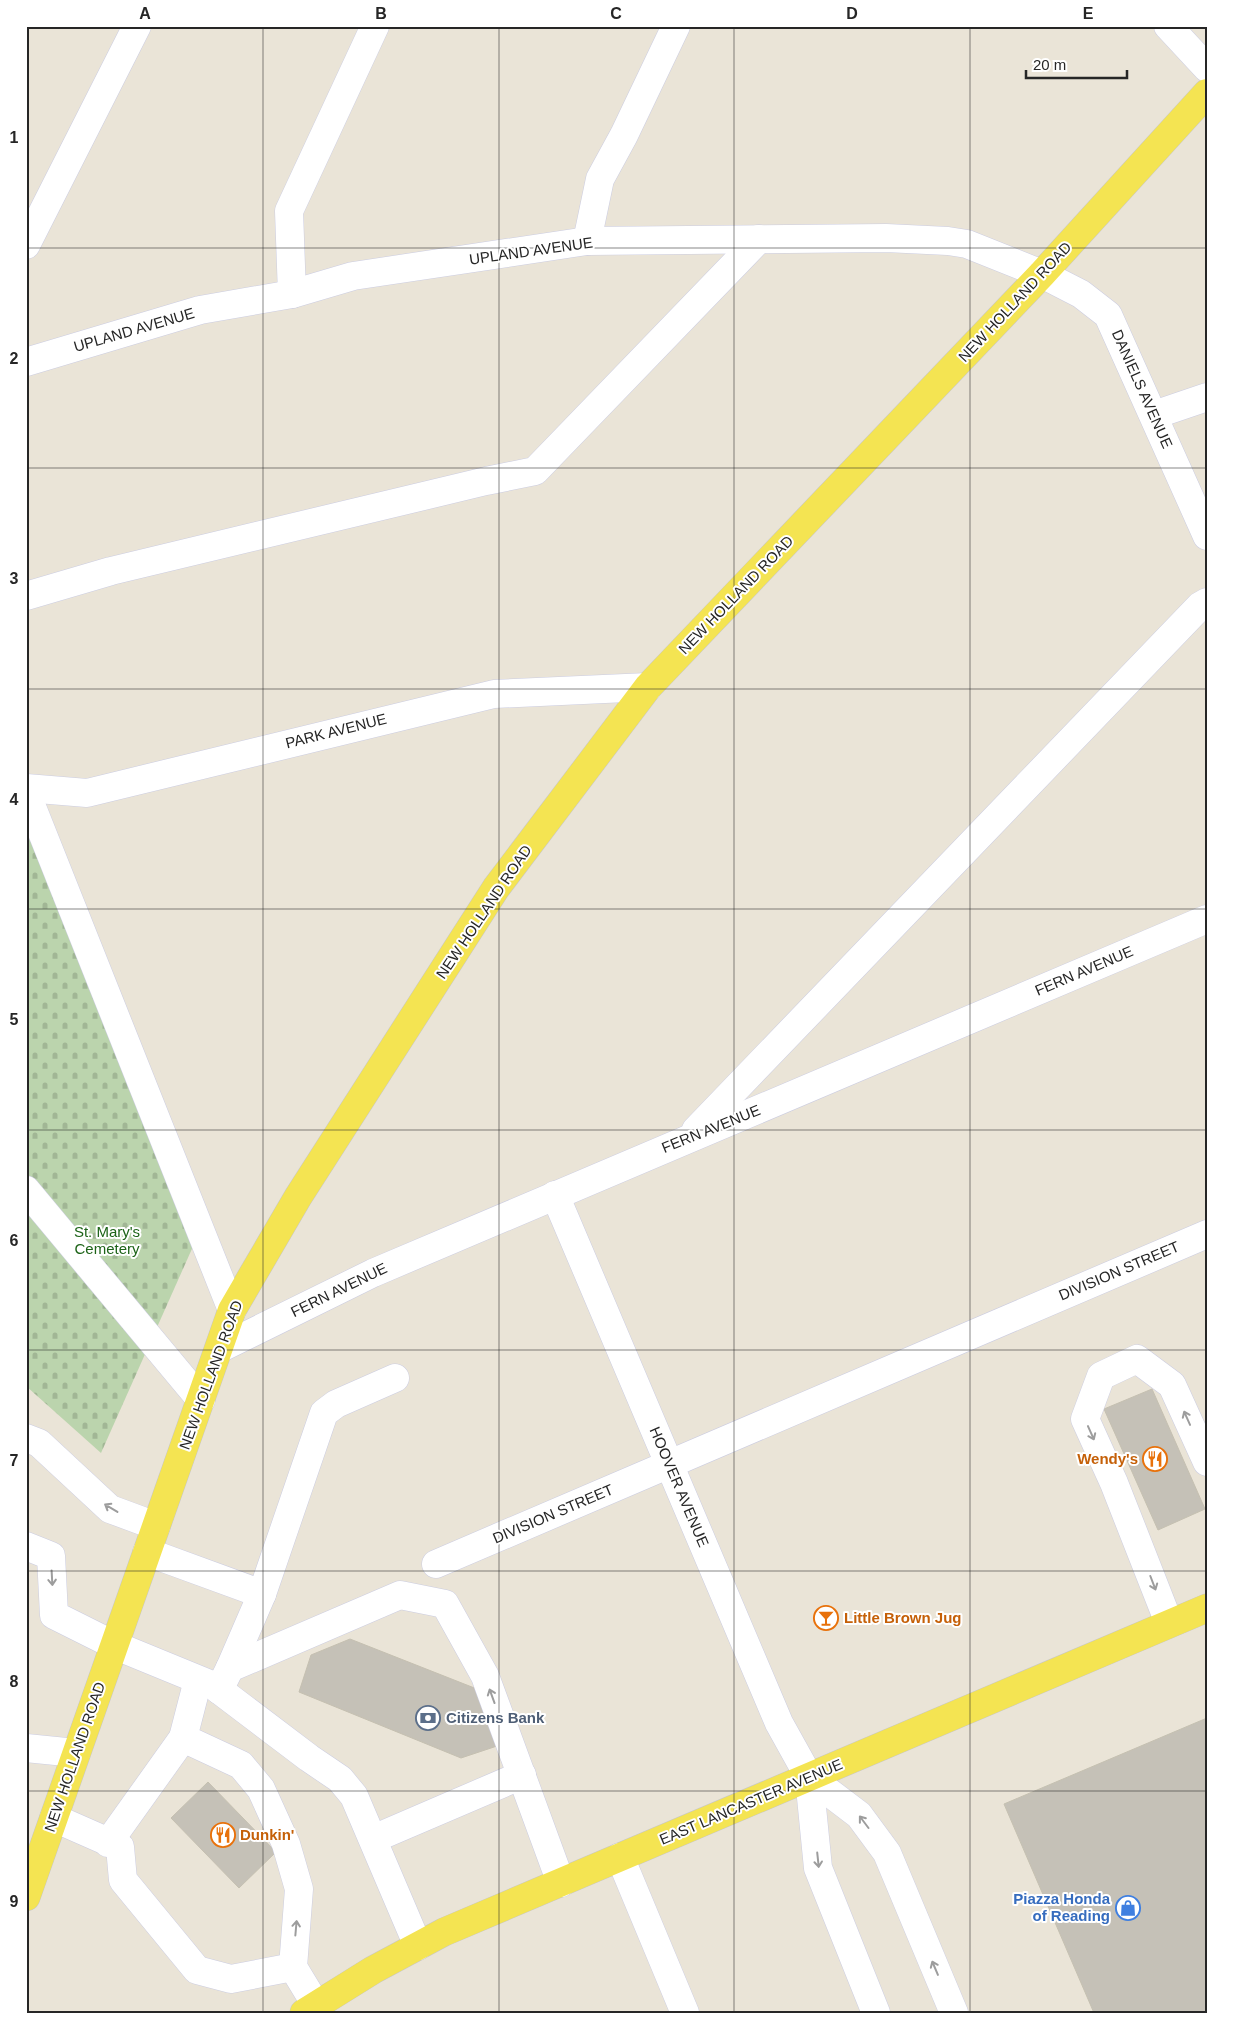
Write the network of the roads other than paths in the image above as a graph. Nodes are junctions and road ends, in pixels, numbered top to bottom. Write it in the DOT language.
graph roads {
  1 [pos="137,26"];
  2 [pos="375,26"];
  3 [pos="676,26"];
  4 [pos="1168,26"];
  5 [pos="1207,68"];
  6 [pos="1207,93"];
  7 [pos="759,239"];
  8 [pos="587,241"];
  9 [pos="26,245"];
  10 [pos="1042,274"];
  11 [pos="292,294"];
  12 [pos="26,362"];
  13 [pos="1207,397"];
  14 [pos="1154,415"];
  15 [pos="1207,536"];
  16 [pos="26,596"];
  17 [pos="1207,602"];
  18 [pos="648,687"];
  19 [pos="26,790"];
  20 [pos="1207,919"];
  21 [pos="690,1137"];
  22 [pos="555,1194"];
  23 [pos="30,1205"];
  24 [pos="1207,1234"];
  25 [pos="232,1310"];
  26 [pos="219,1349"];
  27 [pos="395,1378"];
  28 [pos="201,1400"];
  29 [pos="26,1438"];
  30 [pos="1207,1462"];
  31 [pos="669,1463"];
  32 [pos="156,1526"];
  33 [pos="26,1546"];
  34 [pos="147,1552"];
  35 [pos="436,1564"];
  36 [pos="262,1594"];
  37 [pos="1207,1608"];
  38 [pos="1169,1624"];
  39 [pos="114,1645"];
  40 [pos="216,1679"];
  41 [pos="183,1738"];
  42 [pos="26,1748"];
  43 [pos="76,1753"];
  44 [pos="522,1775"];
  45 [pos="809,1777"];
  46 [pos="54,1818"];
  47 [pos="373,1839"];
  48 [pos="108,1842"];
  49 [pos="620,1857"];
  50 [pos="561,1883"];
  51 [pos="26,1897"];
  52 [pos="418,1946"];
  53 [pos="293,1967"];
  54 [pos="310,2009"];
  55 [pos="685,2013"];
  56 [pos="876,2013"];
  57 [pos="954,2013"];
  1 -- 9 [label="street"];
  2 -- 11 [label="street"];
  3 -- 8 [label="street"];
  4 -- 5 [label="street"];
  6 -- 10 [label="main road, NEW HOLLAND ROAD"];
  7 -- 8 [label="street, UPLAND AVENUE"];
  7 -- 10 [label="street, UPLAND AVENUE"];
  7 -- 16 [label="street"];
  8 -- 11 [label="street, UPLAND AVENUE"];
  10 -- 14 [label="street, DANIELS AVENUE"];
  10 -- 18 [label="main road, NEW HOLLAND ROAD"];
  11 -- 12 [label="street, UPLAND AVENUE"];
  13 -- 14 [label="street"];
  14 -- 15 [label="street, DANIELS AVENUE"];
  17 -- 21 [label="street"];
  18 -- 19 [label="street, PARK AVENUE"];
  18 -- 25 [label="main road, NEW HOLLAND ROAD"];
  19 -- 25 [label="street"];
  20 -- 21 [label="street, FERN AVENUE"];
  21 -- 22 [label="street, FERN AVENUE"];
  22 -- 26 [label="street, FERN AVENUE"];
  22 -- 31 [label="street, HOOVER AVENUE"];
  23 -- 28 [label="street"];
  24 -- 31 [label="street, DIVISION STREET"];
  25 -- 26 [label="main road, NEW HOLLAND ROAD"];
  26 -- 28 [label="main road, NEW HOLLAND ROAD"];
  27 -- 36 [label="street"];
  28 -- 32 [label="main road, NEW HOLLAND ROAD"];
  32 -- 29 [label="street, one-way"];
  30 -- 38 [label="street, one-way"];
  31 -- 35 [label="street, DIVISION STREET"];
  31 -- 45 [label="street, HOOVER AVENUE"];
  32 -- 34 [label="main road, NEW HOLLAND ROAD"];
  33 -- 39 [label="street, one-way"];
  34 -- 36 [label="street"];
  34 -- 39 [label="main road, NEW HOLLAND ROAD"];
  36 -- 40 [label="street"];
  37 -- 38 [label="main road, EAST LANCASTER AVENUE"];
  38 -- 45 [label="main road, EAST LANCASTER AVENUE"];
  39 -- 40 [label="street"];
  39 -- 43 [label="main road, NEW HOLLAND ROAD"];
  40 -- 41 [label="street"];
  44 -- 40 [label="street, one-way"];
  40 -- 47 [label="street"];
  41 -- 48 [label="street"];
  53 -- 41 [label="street, one-way"];
  42 -- 43 [label="street"];
  43 -- 46 [label="main road, NEW HOLLAND ROAD"];
  44 -- 47 [label="street"];
  44 -- 50 [label="street"];
  45 -- 49 [label="main road, EAST LANCASTER AVENUE"];
  45 -- 56 [label="street, one-way"];
  57 -- 45 [label="street, one-way"];
  46 -- 48 [label="street"];
  46 -- 51 [label="main road, NEW HOLLAND ROAD"];
  47 -- 52 [label="street"];
  48 -- 53 [label="street"];
  49 -- 50 [label="main road, EAST LANCASTER AVENUE"];
  49 -- 55 [label="street"];
  50 -- 52 [label="main road, EAST LANCASTER AVENUE"];
  52 -- 54 [label="main road, EAST LANCASTER AVENUE"];
  53 -- 54 [label="street"];
}
